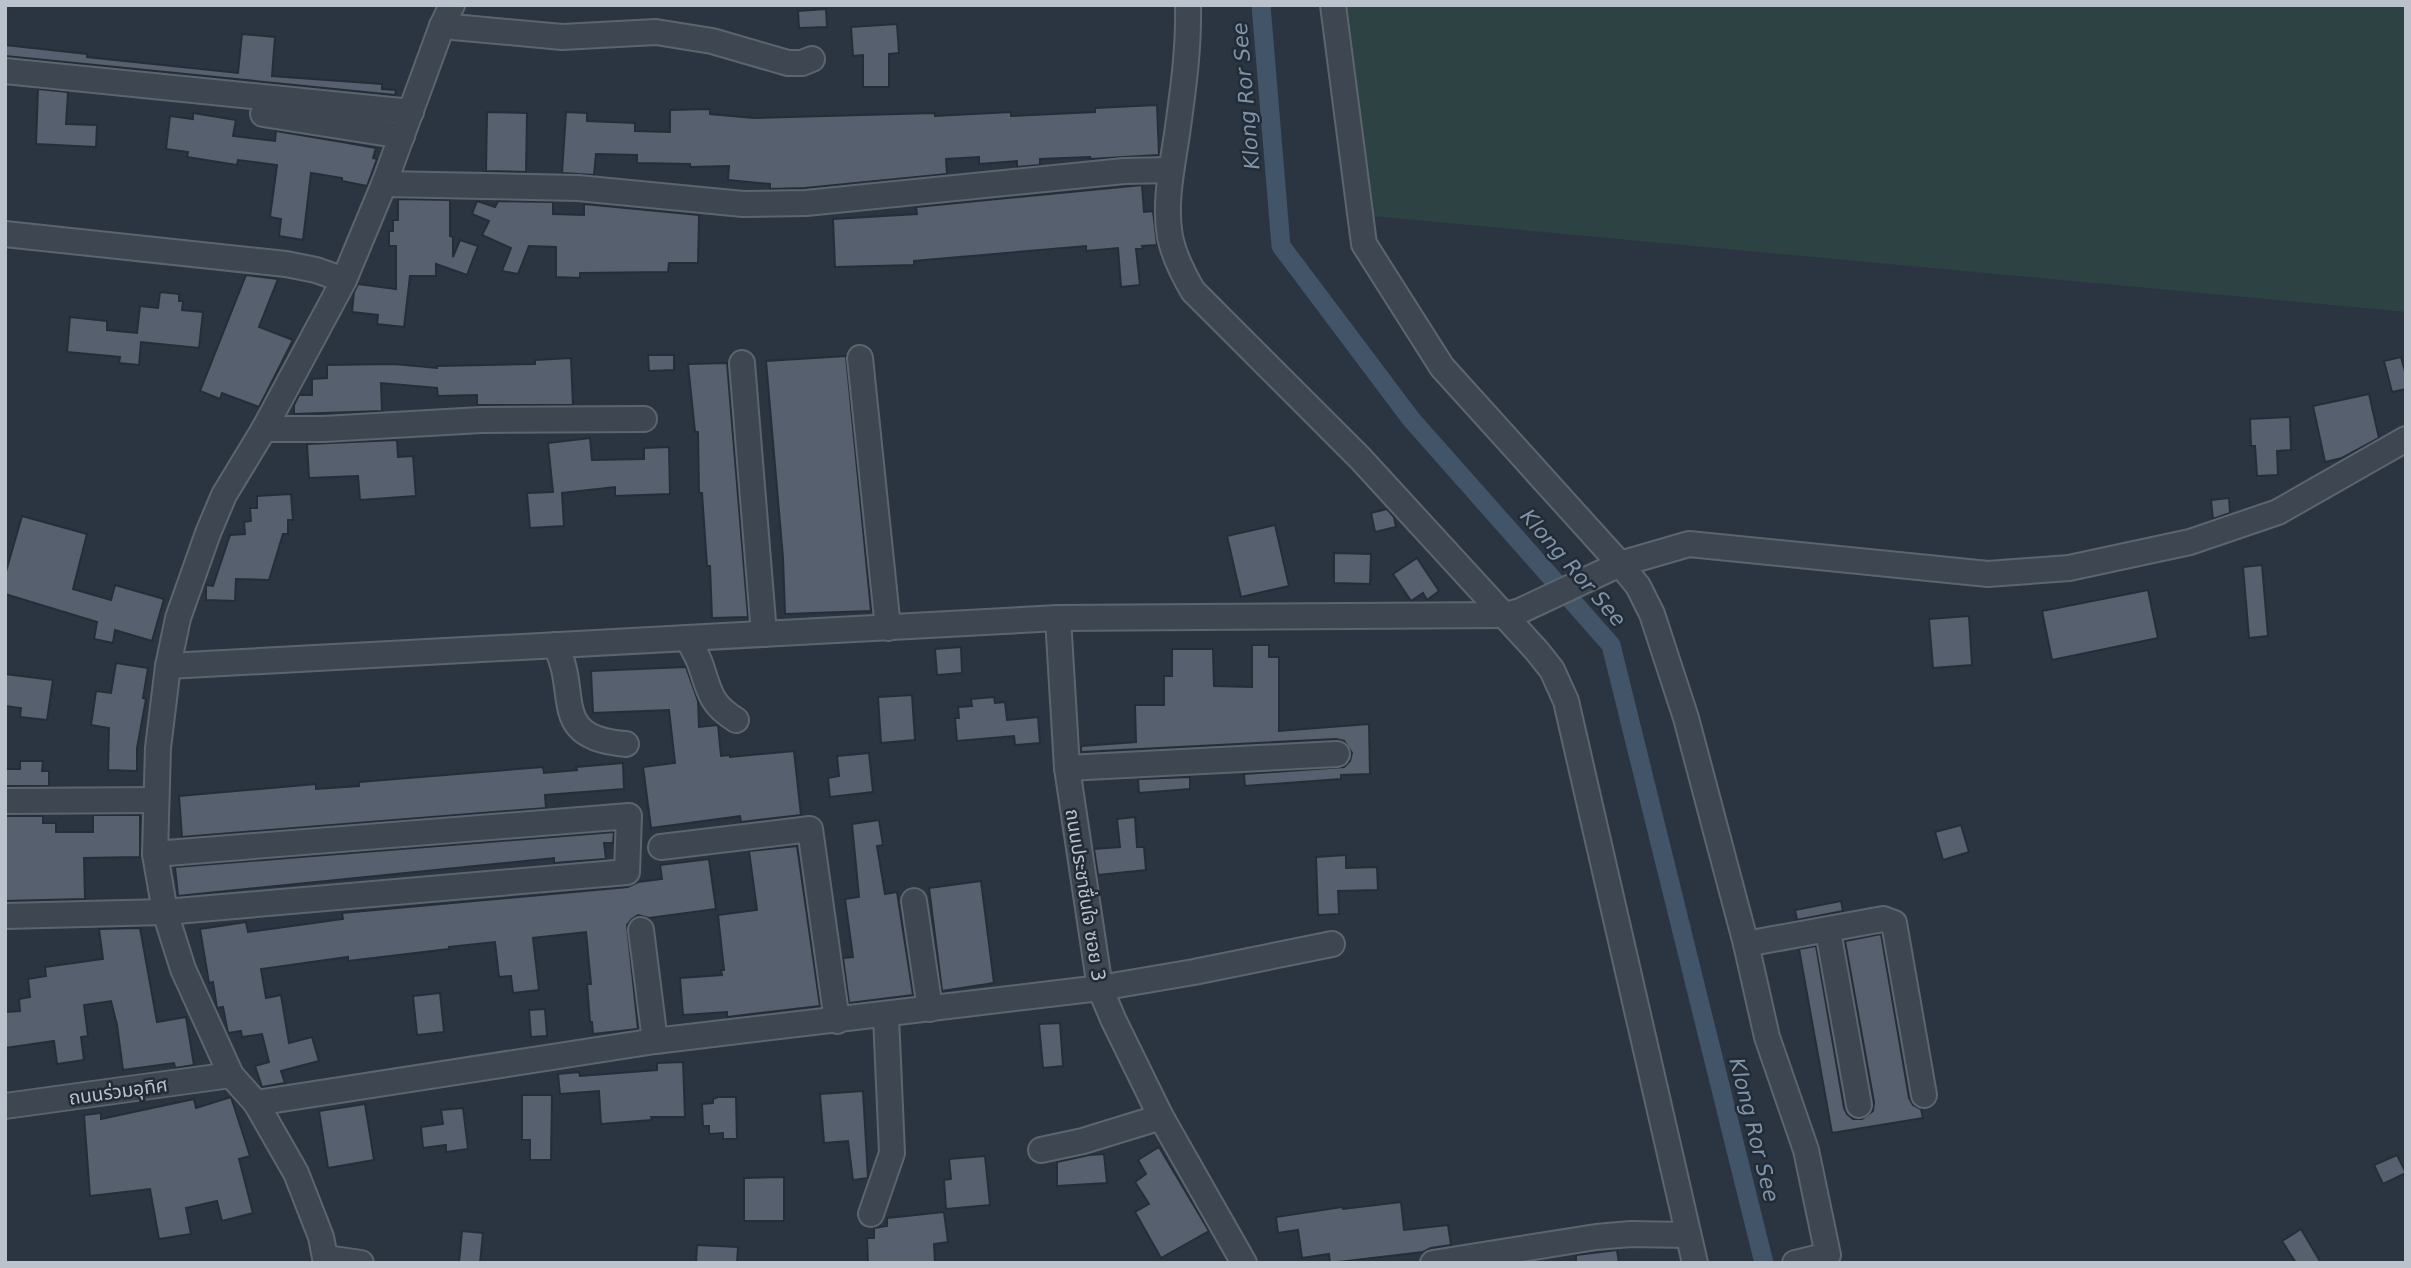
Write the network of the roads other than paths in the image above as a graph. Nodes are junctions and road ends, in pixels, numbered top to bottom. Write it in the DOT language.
graph roads {
  1 [pos="1188,5"];
  2 [pos="1333,5"];
  3 [pos="447,16"];
  4 [pos="812,59"];
  5 [pos="5,71"];
  6 [pos="5,84"];
  7 [pos="411,112"];
  8 [pos="402,136"];
  9 [pos="1171,170"];
  10 [pos="384,184"];
  11 [pos="5,234"];
  12 [pos="344,280"];
  13 [pos="860,358"];
  14 [pos="742,363"];
  15 [pos="644,419"];
  16 [pos="264,429"];
  17 [pos="2406,439"];
  18 [pos="1614,567"];
  19 [pos="1512,613"];
  20 [pos="1058,618"];
  21 [pos="888,628"];
  22 [pos="764,634"];
  23 [pos="687,638"];
  24 [pos="555,645"];
  25 [pos="168,666"];
  26 [pos="736,720"];
  27 [pos="626,744"];
  28 [pos="1337,754"];
  29 [pos="1067,768"];
  30 [pos="155,800"];
  31 [pos="5,801"];
  32 [pos="661,847"];
  33 [pos="155,854"];
  34 [pos="914,901"];
  35 [pos="165,912"];
  36 [pos="5,916"];
  37 [pos="641,930"];
  38 [pos="1828,930"];
  39 [pos="1332,944"];
  40 [pos="1746,944"];
  41 [pos="1100,988"];
  42 [pos="930,1009"];
  43 [pos="886,1016"];
  44 [pos="836,1021"];
  45 [pos="655,1041"];
  46 [pos="231,1075"];
  47 [pos="1924,1095"];
  48 [pos="256,1103"];
  49 [pos="1858,1105"];
  50 [pos="5,1106"];
  51 [pos="1161,1117"];
  52 [pos="1041,1150"];
  53 [pos="871,1214"];
  54 [pos="1687,1235"];
  55 [pos="1829,1259"];
  56 [pos="326,1260"];
  57 [pos="361,1263"];
  58 [pos="1244,1263"];
  59 [pos="1433,1263"];
  60 [pos="1695,1263"];
  61 [pos="1795,1263"];
  1 -- 9 [label="street"];
  2 -- 18 [label="street"];
  3 -- 4 [label="street"];
  3 -- 7 [label="street"];
  5 -- 7 [label="street"];
  6 -- 8 [label="street"];
  7 -- 8 [label="street"];
  8 -- 10 [label="street"];
  9 -- 10 [label="street"];
  9 -- 19 [label="street"];
  10 -- 12 [label="street"];
  11 -- 12 [label="street"];
  12 -- 16 [label="street"];
  13 -- 21 [label="street"];
  14 -- 22 [label="street"];
  15 -- 16 [label="street"];
  16 -- 25 [label="street"];
  17 -- 18 [label="street"];
  18 -- 19 [label="street"];
  18 -- 40 [label="street"];
  19 -- 20 [label="street"];
  19 -- 54 [label="street"];
  20 -- 21 [label="street"];
  20 -- 29 [label="street, ถนนประชาชื่นใจ ซอย 3"];
  21 -- 22 [label="street"];
  22 -- 23 [label="street"];
  23 -- 24 [label="street"];
  23 -- 26 [label="street"];
  24 -- 25 [label="street"];
  24 -- 27 [label="street"];
  25 -- 30 [label="street"];
  28 -- 29 [label="street"];
  29 -- 41 [label="street, ถนนประชาชื่นใจ ซอย 3"];
  30 -- 31 [label="street"];
  30 -- 33 [label="street"];
  32 -- 44 [label="street"];
  33 -- 35 [label="street"];
  33 -- 35 [label="street"];
  34 -- 42 [label="street"];
  35 -- 36 [label="street"];
  35 -- 46 [label="street"];
  37 -- 45 [label="street"];
  38 -- 40 [label="street"];
  38 -- 47 [label="street"];
  38 -- 49 [label="street"];
  39 -- 41 [label="street"];
  40 -- 55 [label="street"];
  41 -- 42 [label="street"];
  41 -- 51 [label="street, ถนนประชาชื่นใจ ซอย 3"];
  42 -- 43 [label="street"];
  43 -- 44 [label="street"];
  43 -- 53 [label="street"];
  44 -- 45 [label="street"];
  45 -- 48 [label="street"];
  46 -- 48 [label="street"];
  46 -- 50 [label="street, ถนนร่วมอุทิศ"];
  48 -- 56 [label="street"];
  51 -- 52 [label="street"];
  51 -- 58 [label="street, ถนนประชาชื่นใจ ซอย 3"];
  54 -- 59 [label="street"];
  54 -- 60 [label="street"];
  55 -- 61 [label="street"];
  56 -- 57 [label="street"];
}
